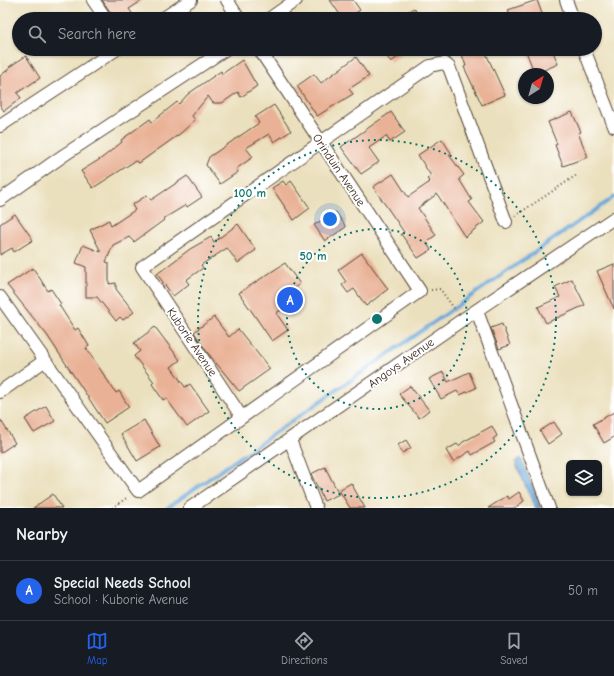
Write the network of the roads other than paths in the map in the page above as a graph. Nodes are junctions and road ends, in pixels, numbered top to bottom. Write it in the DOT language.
graph roads {
  1 [pos="93,0"];
  2 [pos="191,0"];
  3 [pos="227,0"];
  4 [pos="296,0"];
  5 [pos="566,0"];
  6 [pos="101,12"];
  7 [pos="173,12"];
  8 [pos="235,12"];
  9 [pos="280,12"];
  10 [pos="570,12"];
  11 [pos="106,56"];
  12 [pos="215,56"];
  13 [pos="264,56"];
  14 [pos="587,56"];
  15 [pos="0,126"];
  16 [pos="614,126"];
  17 [pos="320,143"];
  18 [pos="0,200"];
  19 [pos="614,218"];
  20 [pos="506,222"];
  21 [pos="0,297"];
  22 [pos="477,311"];
  23 [pos="44,361"];
  24 [pos="0,392"];
  25 [pos="242,416"];
  26 [pos="290,440"];
  27 [pos="190,508"];
  28 [pos="316,508"];
  29 [pos="549,508"];
  1 -- 6 [label="street"];
  2 -- 7 [label="street"];
  3 -- 8 [label="street"];
  4 -- 9 [label="street"];
  5 -- 10 [label="street"];
  11 -- 15 [label="street"];
  12 -- 18 [label="street"];
  13 -- 17 [label="street, Orinduin Avenue"];
  14 -- 16 [label="street"];
  17 -- 20 [label="street"];
  17 -- 25 [label="street, Orinduin Avenue"];
  17 -- 25 [label="street, Kuborie Avenue"];
  19 -- 22 [label="street, Angoys Avenue"];
  21 -- 23 [label="street"];
  22 -- 26 [label="street, Angoys Avenue"];
  22 -- 29 [label="street"];
  23 -- 24 [label="street"];
  23 -- 25 [label="street"];
  26 -- 27 [label="street, Angoys Avenue"];
  26 -- 28 [label="street"];
}
